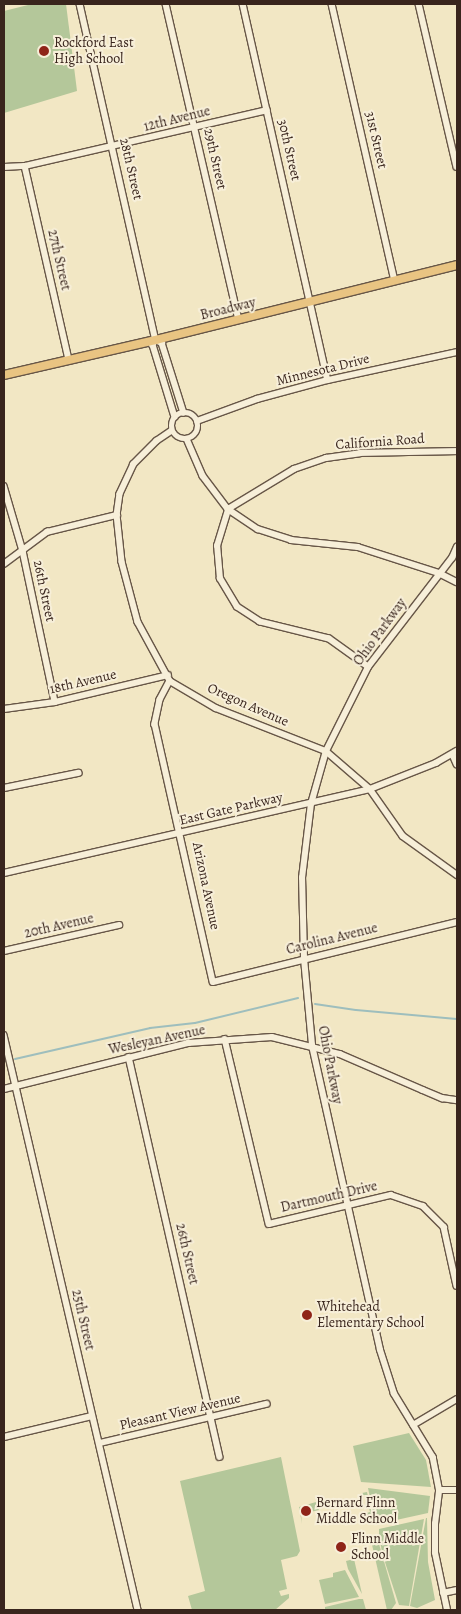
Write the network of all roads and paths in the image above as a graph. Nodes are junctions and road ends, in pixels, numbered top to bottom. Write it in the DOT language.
graph roads {
  1 [pos="80,4"];
  2 [pos="166,4"];
  3 [pos="243,4"];
  4 [pos="332,4"];
  5 [pos="419,4"];
  6 [pos="267,110"];
  7 [pos="195,127"];
  8 [pos="113,147"];
  9 [pos="25,166"];
  10 [pos="4,167"];
  11 [pos="457,167"];
  12 [pos="457,265"];
  13 [pos="395,281"];
  14 [pos="310,301"];
  15 [pos="238,320"];
  16 [pos="156,340"];
  17 [pos="457,352"];
  18 [pos="69,359"];
  19 [pos="4,375"];
  20 [pos="328,380"];
  21 [pos="184,413"];
  22 [pos="175,417"];
  23 [pos="197,421"];
  24 [pos="172,431"];
  25 [pos="186,440"];
  26 [pos="457,451"];
  27 [pos="4,486"];
  28 [pos="228,509"];
  29 [pos="117,515"];
  30 [pos="457,546"];
  31 [pos="23,551"];
  32 [pos="4,564"];
  33 [pos="438,573"];
  34 [pos="457,582"];
  35 [pos="368,667"];
  36 [pos="169,678"];
  37 [pos="55,702"];
  38 [pos="4,709"];
  39 [pos="326,752"];
  40 [pos="455,753"];
  41 [pos="457,764"];
  42 [pos="78,773"];
  43 [pos="4,788"];
  44 [pos="370,789"];
  45 [pos="311,804"];
  46 [pos="181,832"];
  47 [pos="4,873"];
  48 [pos="457,875"];
  49 [pos="457,922"];
  50 [pos="119,925"];
  51 [pos="4,951"];
  52 [pos="304,958"];
  53 [pos="213,982"];
  54 [pos="4,1035"];
  55 [pos="225,1039"];
  56 [pos="312,1045"];
  57 [pos="130,1058"];
  58 [pos="17,1085"];
  59 [pos="4,1089"];
  60 [pos="457,1100"];
  61 [pos="347,1205"];
  62 [pos="457,1286"];
  63 [pos="457,1399"];
  64 [pos="266,1404"];
  65 [pos="92,1416"];
  66 [pos="211,1417"];
  67 [pos="413,1424"];
  68 [pos="4,1437"];
  69 [pos="100,1443"];
  70 [pos="220,1457"];
  71 [pos="439,1490"];
  72 [pos="457,1490"];
  73 [pos="457,1590"];
  74 [pos="443,1593"];
  75 [pos="138,1610"];
  76 [pos="447,1610"];
  1 -- 8 [label="street, 28th Street"];
  2 -- 7 [label="street, 29th Street"];
  3 -- 6 [label="street, 30th Street"];
  4 -- 13 [label="street, 31st Street"];
  5 -- 11 [label="street"];
  6 -- 7 [label="street, 12th Avenue"];
  6 -- 14 [label="street, 30th Street"];
  7 -- 8 [label="street, 12th Avenue"];
  7 -- 15 [label="street, 29th Street"];
  8 -- 9 [label="street, 12th Avenue"];
  8 -- 16 [label="street, 28th Street"];
  9 -- 10 [label="street, 12th Avenue"];
  9 -- 18 [label="street, 27th Street"];
  12 -- 13 [label="main road, Broadway"];
  13 -- 14 [label="main road, Broadway"];
  14 -- 15 [label="main road, Broadway"];
  14 -- 20 [label="street, 30th Street"];
  15 -- 16 [label="main road, Broadway"];
  16 -- 18 [label="main road, Broadway"];
  16 -- 21 [label="street"];
  16 -- 22 [label="street"];
  17 -- 20 [label="street, Minnesota Drive"];
  18 -- 19 [label="main road, Broadway"];
  20 -- 23 [label="street, Minnesota Drive"];
  21 -- 22 [label="street"];
  21 -- 23 [label="street"];
  22 -- 24 [label="street"];
  23 -- 25 [label="street"];
  24 -- 25 [label="street"];
  24 -- 29 [label="street, Oregon Avenue"];
  25 -- 28 [label="street"];
  26 -- 28 [label="street, California Road"];
  27 -- 31 [label="street, 26th Street"];
  28 -- 33 [label="street"];
  28 -- 35 [label="street"];
  29 -- 31 [label="street"];
  29 -- 36 [label="street, Oregon Avenue"];
  30 -- 33 [label="street, Ohio Parkway"];
  31 -- 32 [label="street"];
  31 -- 37 [label="street, 26th Street"];
  33 -- 34 [label="street"];
  33 -- 35 [label="street, Ohio Parkway"];
  35 -- 39 [label="street, Ohio Parkway"];
  36 -- 37 [label="street, 18th Avenue"];
  36 -- 39 [label="street, Oregon Avenue"];
  36 -- 46 [label="street, Arizona Avenue"];
  37 -- 38 [label="street, 18th Avenue"];
  39 -- 44 [label="street, Oregon Avenue"];
  39 -- 45 [label="street, Ohio Parkway"];
  40 -- 41 [label="street"];
  40 -- 44 [label="street, East Gate Parkway"];
  42 -- 43 [label="street"];
  44 -- 45 [label="street, East Gate Parkway"];
  44 -- 48 [label="street, Oregon Avenue"];
  45 -- 46 [label="street, East Gate Parkway"];
  45 -- 52 [label="street, Ohio Parkway"];
  46 -- 47 [label="street, East Gate Parkway"];
  46 -- 53 [label="street, Arizona Avenue"];
  49 -- 52 [label="street, Carolina Avenue"];
  50 -- 51 [label="street, 20th Avenue"];
  52 -- 53 [label="street, Carolina Avenue"];
  52 -- 56 [label="street, Ohio Parkway"];
  54 -- 58 [label="street, 25th Street"];
  55 -- 56 [label="street, Wesleyan Avenue"];
  55 -- 57 [label="street, Wesleyan Avenue"];
  55 -- 61 [label="street, Dartmouth Drive"];
  56 -- 60 [label="street, Wesleyan Avenue"];
  56 -- 61 [label="street, Ohio Parkway"];
  57 -- 58 [label="street, Wesleyan Avenue"];
  57 -- 66 [label="street, 26th Street"];
  58 -- 59 [label="street, Wesleyan Avenue"];
  58 -- 65 [label="street, 25th Street"];
  61 -- 62 [label="street, Dartmouth Drive"];
  61 -- 67 [label="street, Ohio Parkway"];
  63 -- 67 [label="street"];
  64 -- 66 [label="street, Pleasant View Avenue"];
  65 -- 68 [label="street"];
  65 -- 69 [label="street, 25th Street"];
  66 -- 69 [label="street, Pleasant View Avenue"];
  66 -- 70 [label="street, 26th Street"];
  67 -- 71 [label="street, Ohio Parkway"];
  69 -- 75 [label="street, 25th Street"];
  71 -- 72 [label="street"];
  71 -- 74 [label="street, Ohio Parkway"];
  73 -- 74 [label="street"];
  74 -- 76 [label="street, Ohio Parkway"];
}
